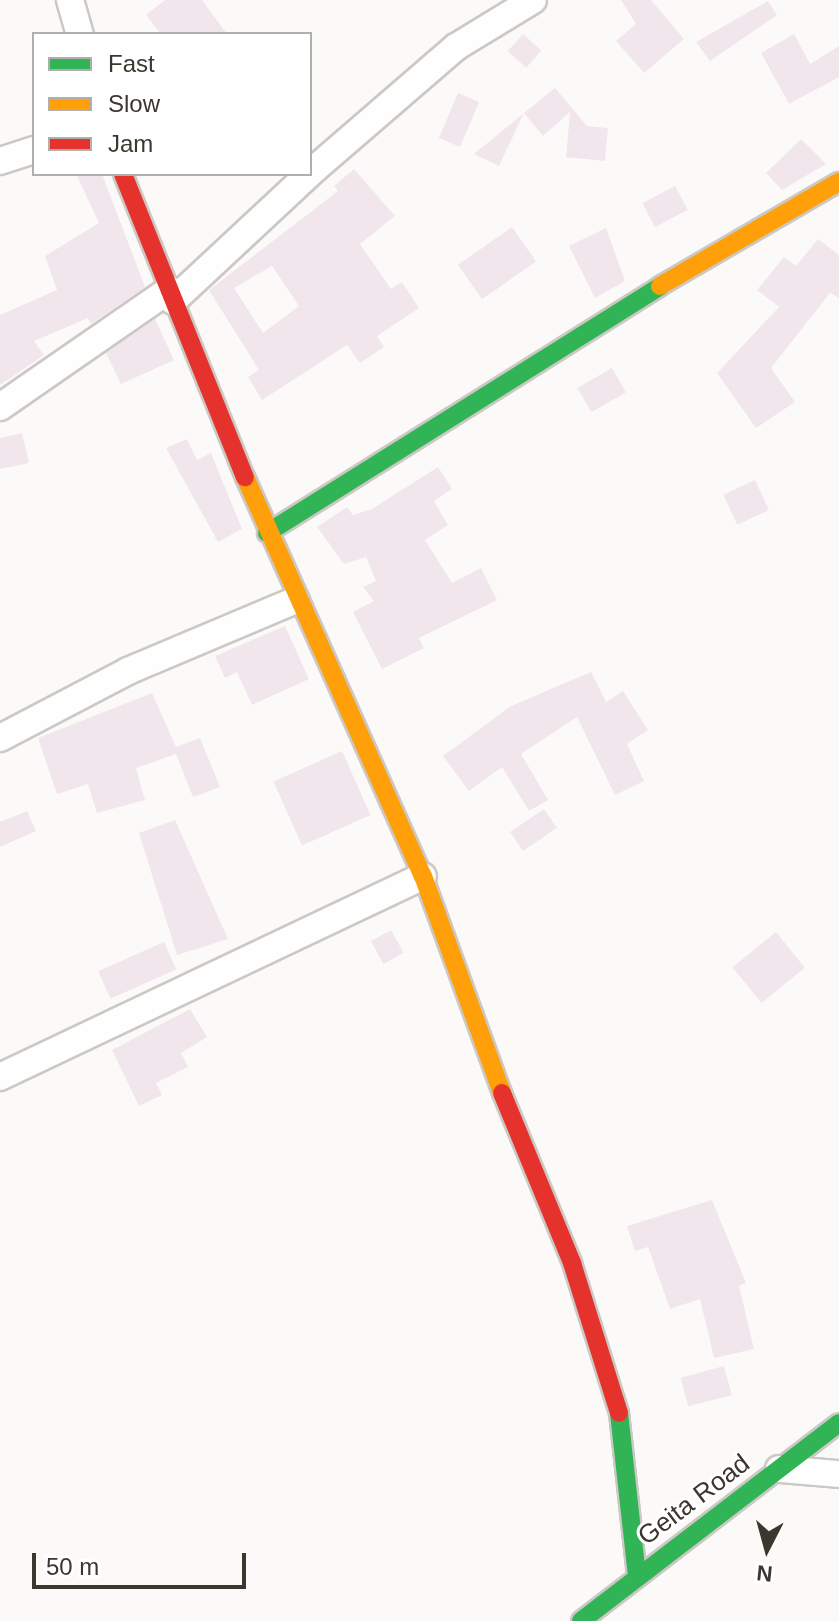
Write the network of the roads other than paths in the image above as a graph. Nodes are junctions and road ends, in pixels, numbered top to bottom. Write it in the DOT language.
graph roads {
  1 [pos="70,0"];
  2 [pos="533,0"];
  3 [pos="79,32"];
  4 [pos="32,151"];
  5 [pos="0,161"];
  6 [pos="312,172"];
  7 [pos="124,176"];
  8 [pos="308,176"];
  9 [pos="839,182"];
  10 [pos="171,295"];
  11 [pos="0,407"];
  12 [pos="267,533"];
  13 [pos="296,600"];
  14 [pos="0,738"];
  15 [pos="423,876"];
  16 [pos="0,1077"];
  17 [pos="839,1423"];
  18 [pos="778,1469"];
  19 [pos="839,1474"];
  20 [pos="637,1575"];
  21 [pos="581,1621"];
  1 -- 3 [label="street"];
  2 -- 6 [label="street"];
  4 -- 5 [label="street"];
  7 -- 10 [label="main road"];
  8 -- 10 [label="street"];
  9 -- 12 [label="main road"];
  10 -- 11 [label="street"];
  10 -- 12 [label="main road"];
  12 -- 13 [label="main road"];
  13 -- 14 [label="street"];
  13 -- 15 [label="main road"];
  15 -- 16 [label="street"];
  15 -- 20 [label="main road"];
  17 -- 18 [label="main road, Geita Road"];
  18 -- 19 [label="street"];
  18 -- 20 [label="main road, Geita Road"];
  20 -- 21 [label="main road, Geita Road"];
}
